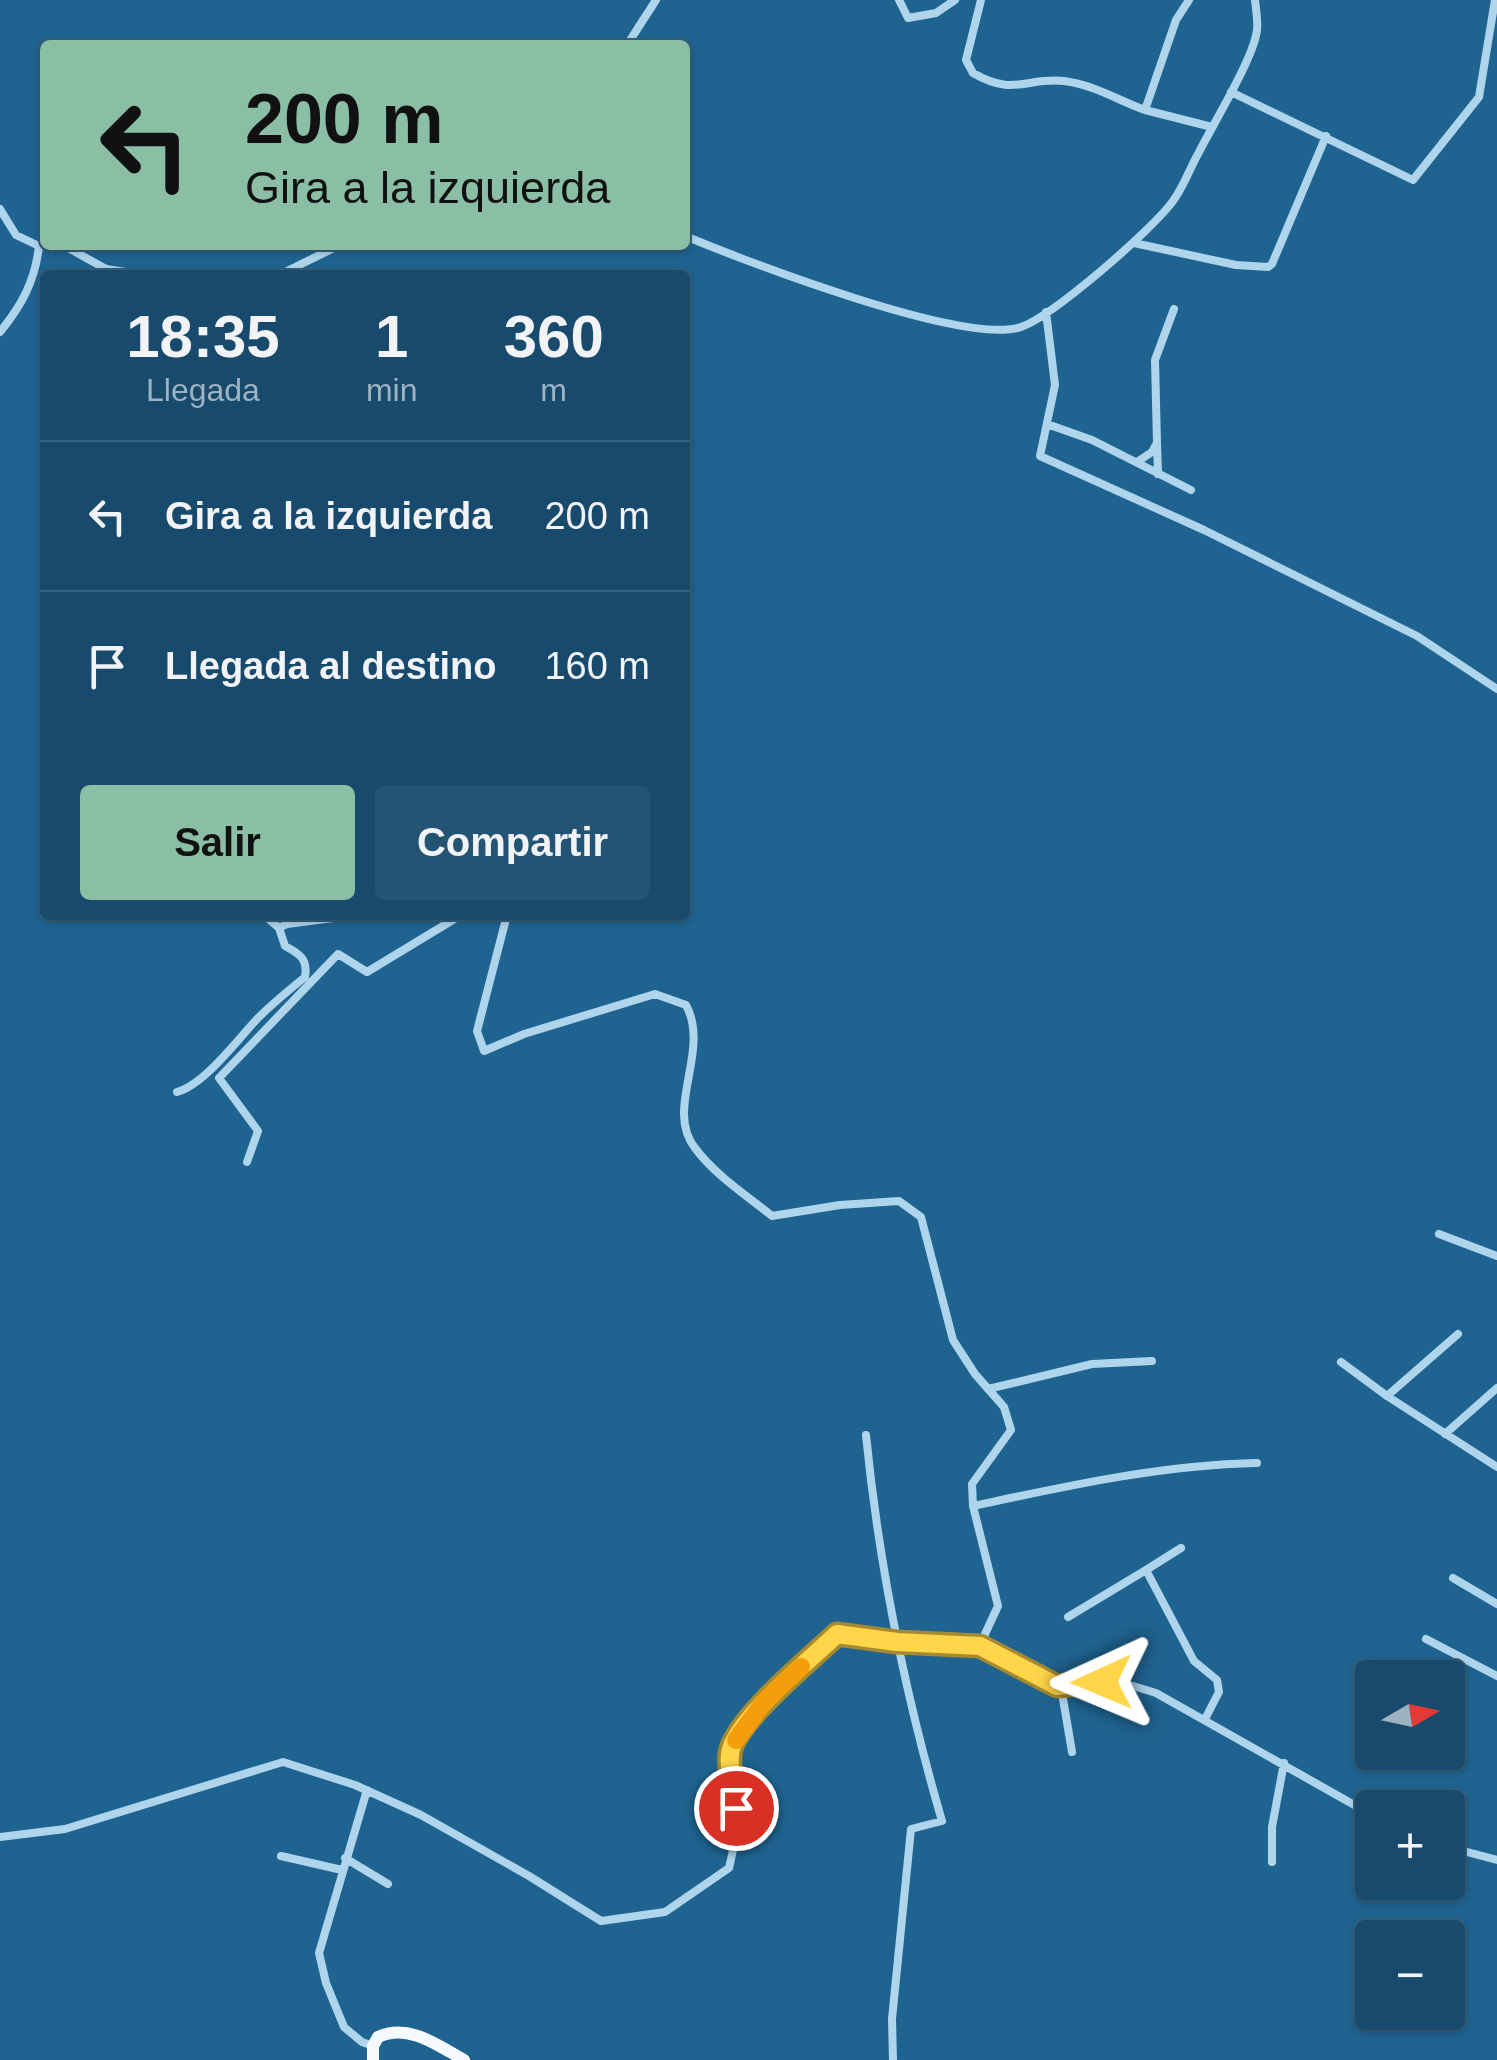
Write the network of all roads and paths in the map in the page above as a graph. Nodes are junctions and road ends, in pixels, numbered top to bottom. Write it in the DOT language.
graph roads {
  1 [pos="656,0"];
  2 [pos="899,0"];
  3 [pos="955,0"];
  4 [pos="981,0"];
  5 [pos="1189,0"];
  6 [pos="1254,0"];
  7 [pos="1495,0"];
  8 [pos="629,40"];
  9 [pos="1231,92"];
  10 [pos="1145,110"];
  11 [pos="1212,127"];
  12 [pos="1326,136"];
  13 [pos="0,209"];
  14 [pos="690,238"];
  15 [pos="1134,243"];
  16 [pos="40,244"];
  17 [pos="41,250"];
  18 [pos="72,250"];
  19 [pos="330,250"];
  20 [pos="106,270"];
  21 [pos="289,270"];
  22 [pos="1174,308"];
  23 [pos="1046,312"];
  24 [pos="0,332"];
  25 [pos="1047,424"];
  26 [pos="1157,443"];
  27 [pos="1137,462"];
  28 [pos="1158,474"];
  29 [pos="1191,490"];
  30 [pos="1497,689"];
  31 [pos="270,920"];
  32 [pos="317,920"];
  33 [pos="453,920"];
  34 [pos="506,920"];
  35 [pos="279,928"];
  36 [pos="178,1092"];
  37 [pos="247,1162"];
  38 [pos="1438,1234"];
  39 [pos="1497,1256"];
  40 [pos="1458,1334"];
  41 [pos="1152,1361"];
  42 [pos="1341,1362"];
  43 [pos="1497,1388"];
  44 [pos="988,1389"];
  45 [pos="1387,1396"];
  46 [pos="1445,1434"];
  47 [pos="866,1435"];
  48 [pos="1257,1463"];
  49 [pos="1497,1467"];
  50 [pos="973,1506"];
  51 [pos="1181,1548"];
  52 [pos="1146,1570"];
  53 [pos="1453,1578"];
  54 [pos="1497,1604"];
  55 [pos="1068,1617"];
  56 [pos="1426,1639"];
  57 [pos="897,1642"];
  58 [pos="980,1646"];
  59 [pos="1497,1676"];
  60 [pos="1061,1687"];
  61 [pos="1205,1719"];
  62 [pos="1072,1752"];
  63 [pos="1284,1763"];
  64 [pos="367,1790"];
  65 [pos="1355,1805"];
  66 [pos="0,1837"];
  67 [pos="1465,1852"];
  68 [pos="282,1856"];
  69 [pos="345,1858"];
  70 [pos="1497,1860"];
  71 [pos="1272,1862"];
  72 [pos="342,1870"];
  73 [pos="388,1884"];
  74 [pos="373,2053"];
  75 [pos="464,2060"];
  76 [pos="893,2060"];
  1 -- 8 [label="street"];
  2 -- 3 [label="street"];
  4 -- 10 [label="street"];
  5 -- 10 [label="street"];
  6 -- 9 [label="street"];
  7 -- 12 [label="street"];
  9 -- 11 [label="street"];
  9 -- 12 [label="street"];
  10 -- 11 [label="street"];
  11 -- 15 [label="street"];
  12 -- 15 [label="street"];
  13 -- 16 [label="street"];
  14 -- 23 [label="street"];
  15 -- 23 [label="street"];
  17 -- 24 [label="street"];
  18 -- 20 [label="street"];
  19 -- 21 [label="street"];
  22 -- 26 [label="street"];
  23 -- 25 [label="street"];
  25 -- 27 [label="street"];
  25 -- 30 [label="street"];
  26 -- 27 [label="street"];
  26 -- 28 [label="street"];
  27 -- 28 [label="street"];
  28 -- 29 [label="street"];
  31 -- 35 [label="street"];
  32 -- 35 [label="street"];
  33 -- 37 [label="street"];
  34 -- 44 [label="street"];
  35 -- 36 [label="street"];
  38 -- 39 [label="street"];
  40 -- 45 [label="street"];
  41 -- 44 [label="street"];
  42 -- 45 [label="street"];
  43 -- 46 [label="street"];
  44 -- 50 [label="street"];
  45 -- 46 [label="street"];
  46 -- 49 [label="street"];
  47 -- 57 [label="street"];
  48 -- 50 [label="street"];
  50 -- 58 [label="street"];
  51 -- 52 [label="street"];
  52 -- 55 [label="street"];
  52 -- 61 [label="street"];
  53 -- 54 [label="street"];
  56 -- 59 [label="street"];
  57 -- 58 [label="street"];
  57 -- 64 [label="street"];
  57 -- 76 [label="street"];
  58 -- 60 [label="street"];
  60 -- 61 [label="street"];
  60 -- 62 [label="street"];
  61 -- 63 [label="street"];
  63 -- 65 [label="street"];
  63 -- 71 [label="street"];
  64 -- 66 [label="street"];
  64 -- 69 [label="street"];
  67 -- 70 [label="street"];
  68 -- 72 [label="street"];
  69 -- 72 [label="street"];
  69 -- 73 [label="street"];
  72 -- 74 [label="street"];
  74 -- 75 [label="main road"];
}
